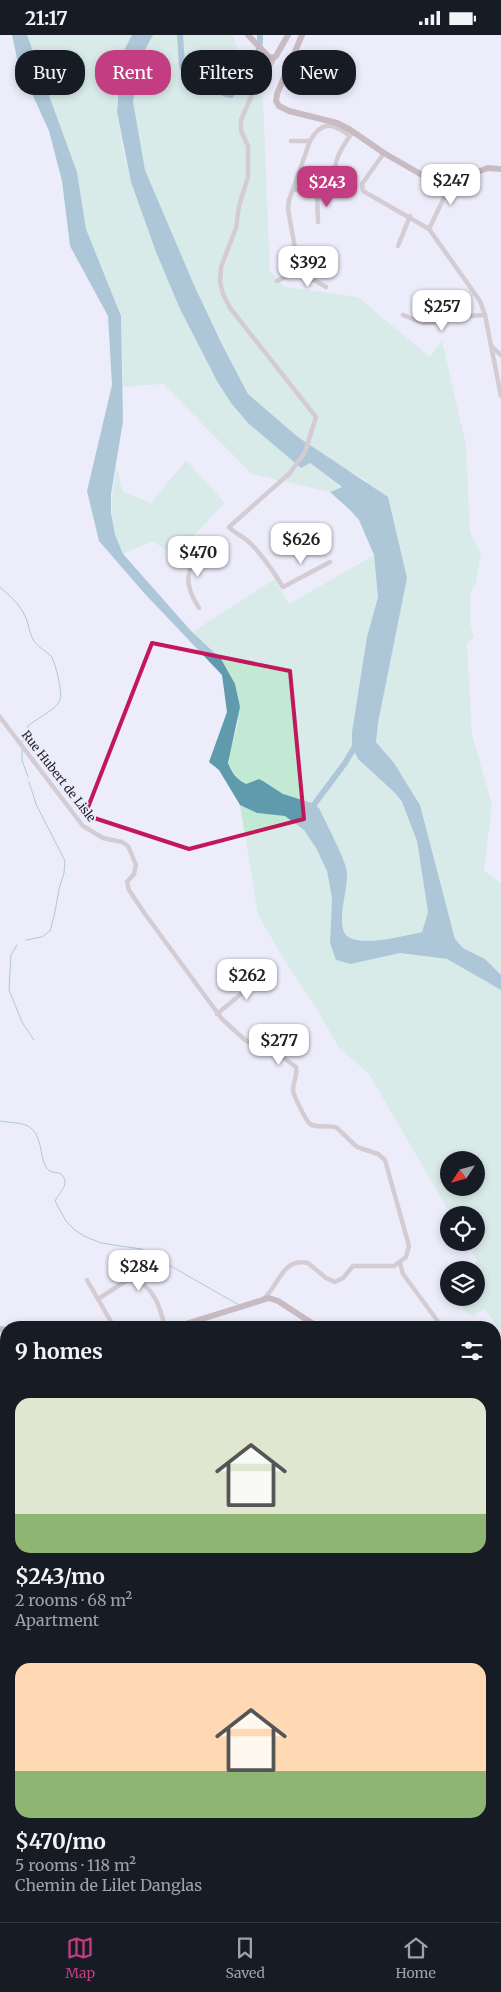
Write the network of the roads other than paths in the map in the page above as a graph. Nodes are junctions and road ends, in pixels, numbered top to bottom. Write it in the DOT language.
graph roads {
  1 [pos="288,35"];
  2 [pos="302,35"];
  3 [pos="249,36"];
  4 [pos="273,58"];
  5 [pos="352,134"];
  6 [pos="291,141"];
  7 [pos="310,141"];
  8 [pos="384,153"];
  9 [pos="334,167"];
  10 [pos="501,169"];
  11 [pos="336,178"];
  12 [pos="452,181"];
  13 [pos="293,189"];
  14 [pos="317,195"];
  15 [pos="410,216"];
  16 [pos="318,222"];
  17 [pos="429,229"];
  18 [pos="398,246"];
  19 [pos="319,269"];
  20 [pos="299,271"];
  21 [pos="313,280"];
  22 [pos="277,281"];
  23 [pos="326,287"];
  24 [pos="403,315"];
  25 [pos="485,315"];
  26 [pos="491,346"];
  27 [pos="501,355"];
  28 [pos="501,396"];
  29 [pos="204,548"];
  30 [pos="330,562"];
  31 [pos="198,608"];
  32 [pos="0,717"];
  33 [pos="266,973"];
  34 [pos="218,1014"];
  35 [pos="400,1263"];
  36 [pos="88,1280"];
  37 [pos="98,1299"];
  38 [pos="263,1299"];
  39 [pos="111,1321"];
  40 [pos="163,1321"];
  41 [pos="205,1321"];
  42 [pos="309,1321"];
  43 [pos="438,1321"];
  1 -- 4 [label="street"];
  2 -- 5 [label="street"];
  3 -- 4 [label="street"];
  4 -- 30 [label="street"];
  5 -- 7 [label="street"];
  5 -- 8 [label="street"];
  5 -- 9 [label="street"];
  6 -- 7 [label="street"];
  7 -- 13 [label="street"];
  8 -- 12 [label="street"];
  8 -- 15 [label="street"];
  9 -- 11 [label="street"];
  9 -- 14 [label="street"];
  10 -- 12 [label="street"];
  12 -- 17 [label="street"];
  13 -- 14 [label="street"];
  13 -- 20 [label="street"];
  14 -- 16 [label="street"];
  15 -- 17 [label="street"];
  15 -- 18 [label="street"];
  17 -- 25 [label="street"];
  19 -- 21 [label="street"];
  20 -- 21 [label="street"];
  20 -- 22 [label="street"];
  21 -- 23 [label="street"];
  24 -- 25 [label="street"];
  25 -- 26 [label="street"];
  26 -- 27 [label="street"];
  26 -- 28 [label="street"];
  29 -- 31 [label="street"];
  32 -- 34 [label="street, Rue Hubert de Lisle"];
  33 -- 34 [label="street"];
  34 -- 35 [label="street, Rue Hubert de Lisle"];
  35 -- 38 [label="street"];
  35 -- 43 [label="street"];
  36 -- 37 [label="street"];
  37 -- 39 [label="street"];
  37 -- 40 [label="street"];
  38 -- 41 [label="street"];
  38 -- 42 [label="street"];
}
